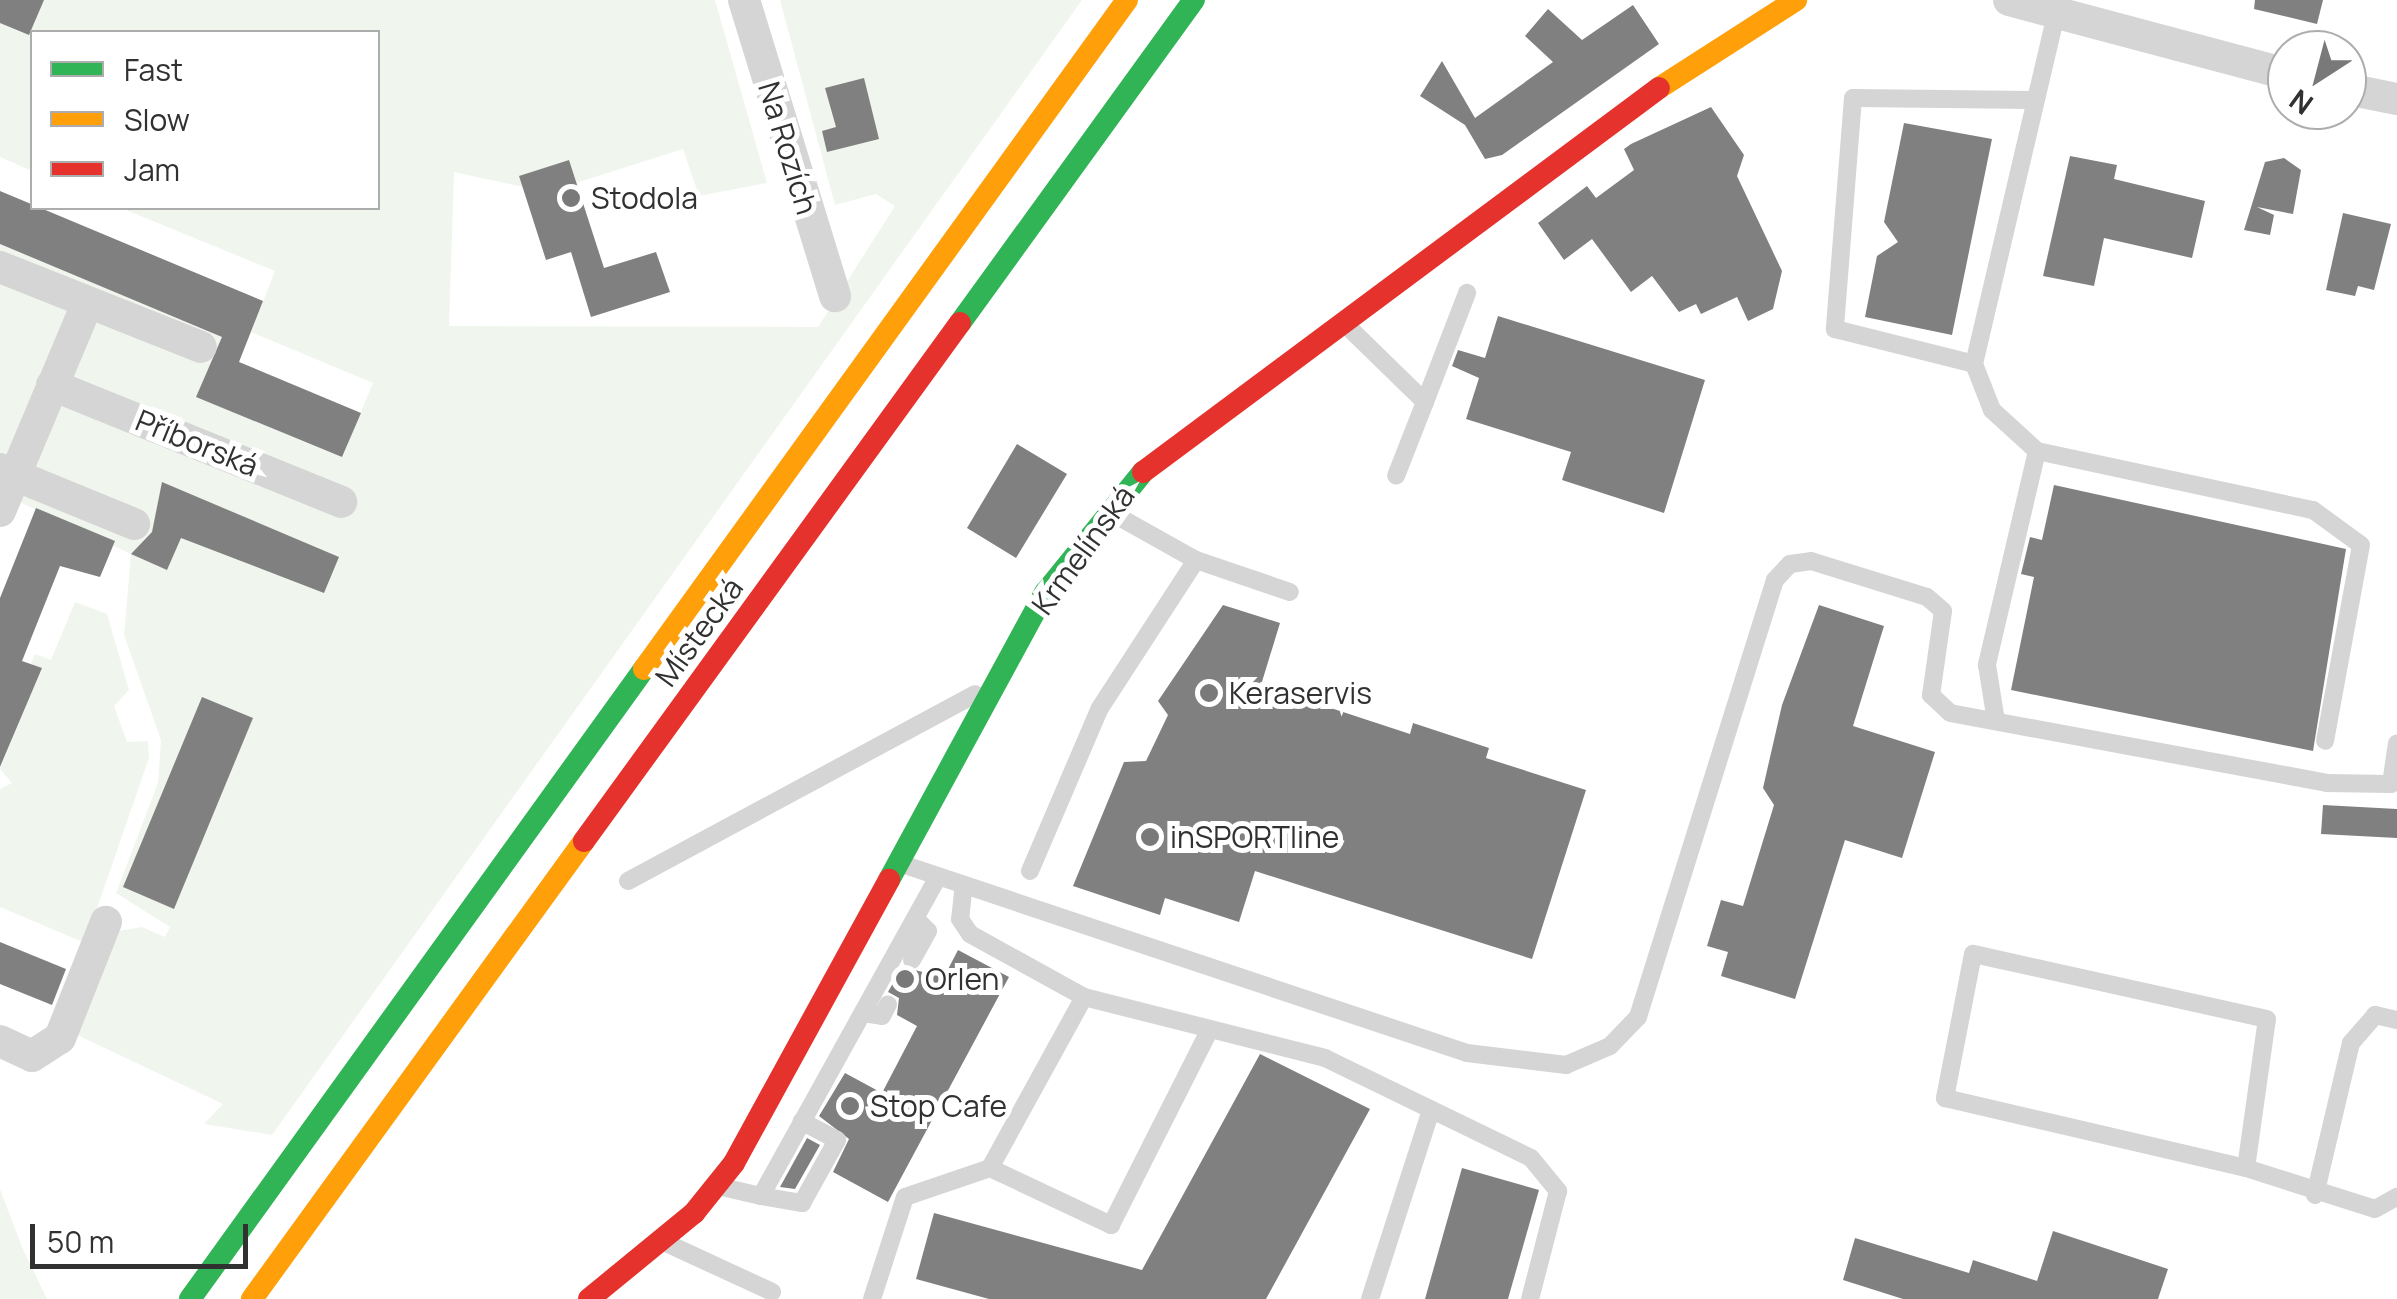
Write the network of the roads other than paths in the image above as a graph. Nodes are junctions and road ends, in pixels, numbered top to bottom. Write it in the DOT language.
graph roads {
  1 [pos="744,0"];
  2 [pos="1127,0"];
  3 [pos="1194,0"];
  4 [pos="1796,0"];
  5 [pos="2009,0"];
  6 [pos="2055,19"];
  7 [pos="2267,69"];
  8 [pos="2367,93"];
  9 [pos="2397,99"];
  10 [pos="2034,100"];
  11 [pos="0,267"];
  12 [pos="1466,292"];
  13 [pos="835,296"];
  14 [pos="87,304"];
  15 [pos="1344,322"];
  16 [pos="202,347"];
  17 [pos="1974,364"];
  18 [pos="52,385"];
  19 [pos="1425,402"];
  20 [pos="2036,451"];
  21 [pos="8,472"];
  22 [pos="1396,476"];
  23 [pos="341,502"];
  24 [pos="0,511"];
  25 [pos="1110,511"];
  26 [pos="134,524"];
  27 [pos="1196,560"];
  28 [pos="1290,592"];
  29 [pos="998,681"];
  30 [pos="1996,721"];
  31 [pos="2325,741"];
  32 [pos="2397,742"];
  33 [pos="2394,785"];
  34 [pos="899,864"];
  35 [pos="1030,871"];
  36 [pos="936,880"];
  37 [pos="628,881"];
  38 [pos="963,892"];
  39 [pos="916,918"];
  40 [pos="106,922"];
  41 [pos="912,960"];
  42 [pos="1084,997"];
  43 [pos="888,1004"];
  44 [pos="862,1013"];
  45 [pos="2397,1020"];
  46 [pos="1208,1033"];
  47 [pos="0,1041"];
  48 [pos="1431,1110"];
  49 [pos="802,1122"];
  50 [pos="990,1168"];
  51 [pos="2246,1168"];
  52 [pos="717,1186"];
  53 [pos="2314,1195"];
  54 [pos="761,1196"];
  55 [pos="2397,1197"];
  56 [pos="663,1241"];
  57 [pos="772,1292"];
  58 [pos="190,1299"];
  59 [pos="252,1299"];
  60 [pos="589,1299"];
  61 [pos="872,1299"];
  62 [pos="1370,1299"];
  63 [pos="1530,1299"];
  1 -- 13 [label="street, Na Rozích"];
  2 -- 58 [label="main road, Místecká"];
  3 -- 59 [label="main road, Místecká"];
  4 -- 15 [label="main road, Krmelínská"];
  5 -- 6 [label="street"];
  6 -- 7 [label="street"];
  6 -- 10 [label="lane"];
  8 -- 9 [label="street"];
  10 -- 17 [label="lane"];
  10 -- 17 [label="lane"];
  11 -- 14 [label="street"];
  12 -- 19 [label="lane"];
  14 -- 16 [label="street"];
  14 -- 18 [label="street"];
  15 -- 19 [label="lane"];
  15 -- 25 [label="main road, Krmelínská"];
  17 -- 20 [label="lane"];
  18 -- 21 [label="street"];
  18 -- 23 [label="street, Příborská"];
  19 -- 22 [label="lane"];
  20 -- 30 [label="lane"];
  20 -- 31 [label="lane"];
  21 -- 24 [label="street"];
  21 -- 26 [label="street"];
  25 -- 27 [label="lane"];
  25 -- 29 [label="main road, Krmelínská"];
  27 -- 28 [label="lane"];
  27 -- 35 [label="lane"];
  29 -- 34 [label="main road, Krmelínská"];
  29 -- 37 [label="lane"];
  30 -- 33 [label="lane"];
  30 -- 38 [label="lane"];
  32 -- 33 [label="lane"];
  34 -- 36 [label="lane"];
  34 -- 52 [label="main road, Krmelínská"];
  36 -- 38 [label="lane"];
  36 -- 39 [label="lane"];
  38 -- 42 [label="lane"];
  39 -- 41 [label="lane"];
  39 -- 44 [label="lane"];
  40 -- 47 [label="street"];
  42 -- 46 [label="lane"];
  42 -- 50 [label="lane"];
  43 -- 44 [label="lane"];
  44 -- 49 [label="lane"];
  45 -- 53 [label="lane"];
  46 -- 48 [label="lane"];
  46 -- 50 [label="lane"];
  48 -- 62 [label="lane"];
  48 -- 63 [label="lane"];
  49 -- 54 [label="lane"];
  49 -- 54 [label="lane"];
  50 -- 61 [label="lane"];
  51 -- 51 [label="lane"];
  51 -- 53 [label="lane"];
  52 -- 54 [label="lane"];
  52 -- 56 [label="main road, Krmelínská"];
  53 -- 55 [label="lane"];
  56 -- 57 [label="lane"];
  56 -- 60 [label="main road, Krmelínská"];
}
